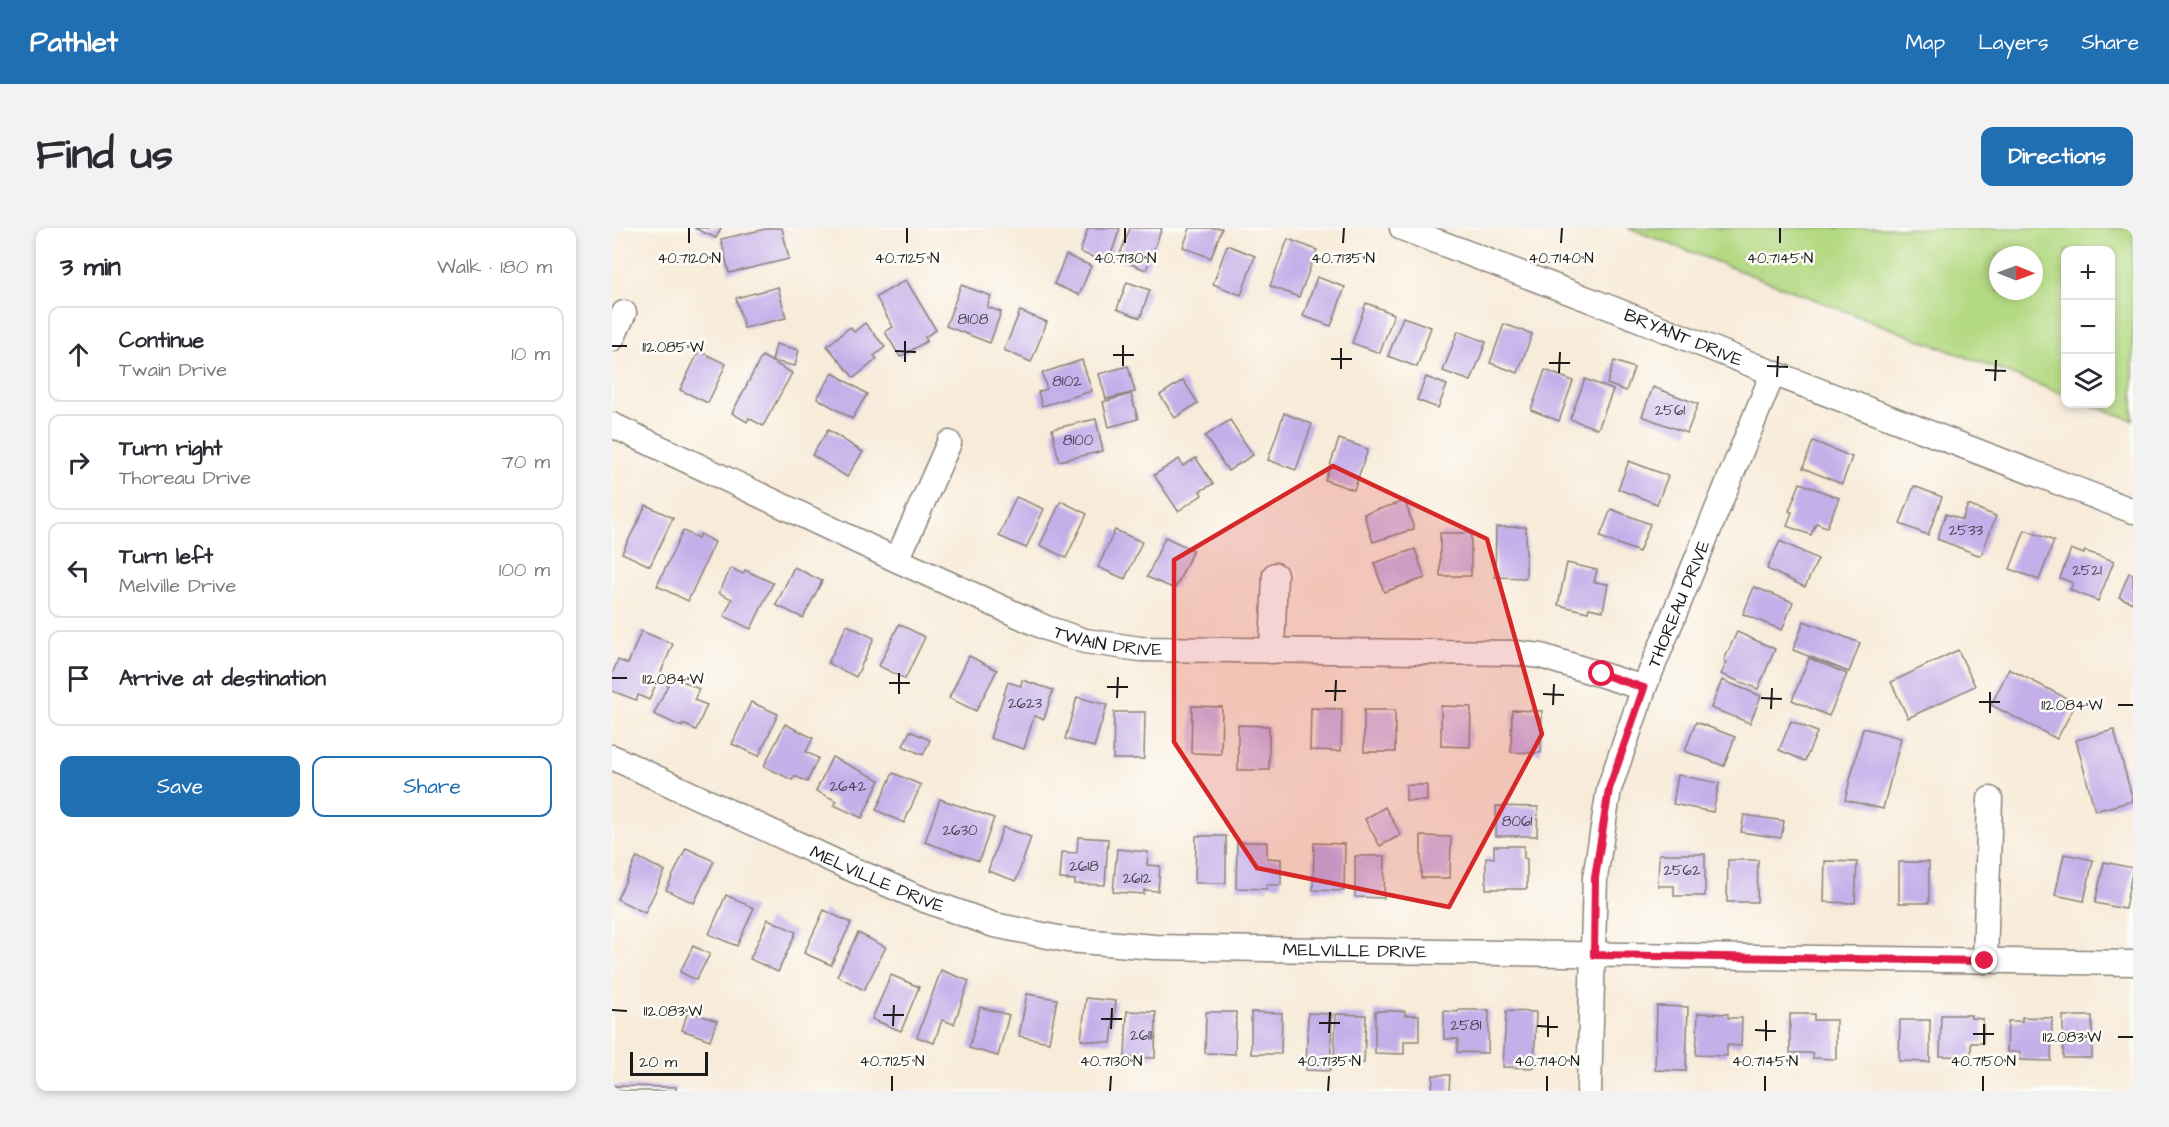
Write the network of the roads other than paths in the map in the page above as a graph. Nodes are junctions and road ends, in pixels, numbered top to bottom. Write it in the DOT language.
graph roads {
  1 [pos="1402,228"];
  2 [pos="624,313"];
  3 [pos="612,339"];
  4 [pos="1773,373"];
  5 [pos="612,425"];
  6 [pos="949,443"];
  7 [pos="2133,511"];
  8 [pos="897,560"];
  9 [pos="1275,575"];
  10 [pos="1272,651"];
  11 [pos="1644,688"];
  12 [pos="612,757"];
  13 [pos="1990,799"];
  14 [pos="1594,955"];
  15 [pos="1985,961"];
  16 [pos="2133,963"];
  17 [pos="1589,1091"];
  1 -- 4 [label="street, BRYANT DRIVE"];
  2 -- 3 [label="street"];
  4 -- 7 [label="street, BRYANT DRIVE"];
  4 -- 11 [label="street, THOREAU DRIVE"];
  5 -- 8 [label="street, TWAIN DRIVE"];
  6 -- 8 [label="street"];
  8 -- 10 [label="street, TWAIN DRIVE"];
  9 -- 10 [label="street"];
  10 -- 11 [label="street, TWAIN DRIVE"];
  11 -- 14 [label="street, THOREAU DRIVE"];
  12 -- 14 [label="street, MELVILLE DRIVE"];
  13 -- 15 [label="street"];
  14 -- 15 [label="street, MELVILLE DRIVE"];
  14 -- 17 [label="street, THOREAU DRIVE"];
  15 -- 16 [label="street, MELVILLE DRIVE"];
}
